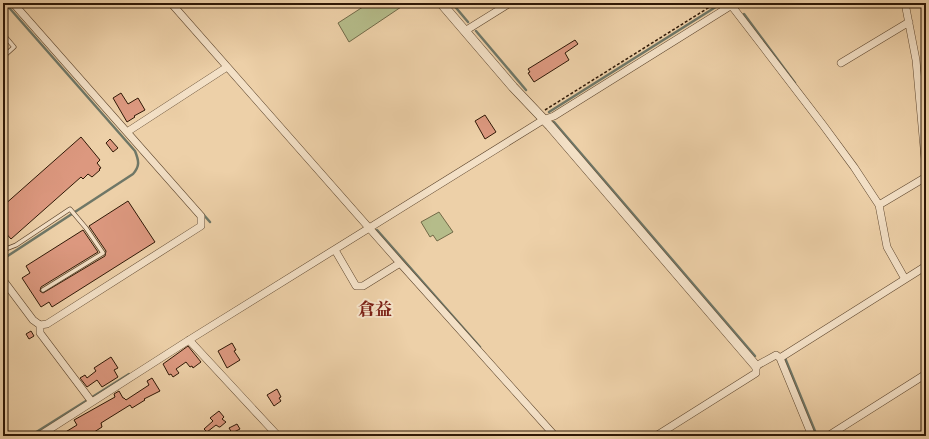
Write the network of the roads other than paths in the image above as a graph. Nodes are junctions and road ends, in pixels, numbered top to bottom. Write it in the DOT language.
graph roads {
  1 [pos="13,3"];
  2 [pos="171,3"];
  3 [pos="441,3"];
  4 [pos="510,3"];
  5 [pos="905,3"];
  6 [pos="726,5"];
  7 [pos="909,22"];
  8 [pos="465,31"];
  9 [pos="3,34"];
  10 [pos="3,57"];
  11 [pos="840,64"];
  12 [pos="227,67"];
  13 [pos="543,116"];
  14 [pos="127,132"];
  15 [pos="925,147"];
  16 [pos="926,170"];
  17 [pos="926,177"];
  18 [pos="879,205"];
  19 [pos="368,226"];
  20 [pos="3,247"];
  21 [pos="335,250"];
  22 [pos="400,263"];
  23 [pos="926,266"];
  24 [pos="905,279"];
  25 [pos="3,280"];
  26 [pos="43,290"];
  27 [pos="40,325"];
  28 [pos="189,340"];
  29 [pos="780,358"];
  30 [pos="756,366"];
  31 [pos="926,374"];
  32 [pos="91,400"];
  33 [pos="39,436"];
  34 [pos="278,436"];
  35 [pos="555,436"];
  36 [pos="656,436"];
  37 [pos="812,436"];
  38 [pos="828,436"];
  1 -- 14 [label="street"];
  2 -- 12 [label="street"];
  3 -- 8 [label="street"];
  4 -- 8 [label="street"];
  5 -- 7 [label="street"];
  6 -- 13 [label="street"];
  6 -- 18 [label="street"];
  7 -- 11 [label="street"];
  7 -- 15 [label="street"];
  8 -- 13 [label="street"];
  9 -- 10 [label="lane"];
  12 -- 14 [label="street"];
  12 -- 19 [label="street"];
  13 -- 19 [label="street"];
  13 -- 30 [label="street"];
  14 -- 27 [label="street"];
  15 -- 16 [label="street"];
  17 -- 18 [label="street"];
  18 -- 24 [label="street"];
  19 -- 21 [label="street"];
  19 -- 22 [label="street"];
  20 -- 26 [label="lane"];
  21 -- 22 [label="street"];
  21 -- 28 [label="street"];
  22 -- 35 [label="street"];
  23 -- 24 [label="street"];
  24 -- 29 [label="street"];
  25 -- 27 [label="street"];
  27 -- 32 [label="street"];
  28 -- 32 [label="street"];
  28 -- 34 [label="street"];
  29 -- 30 [label="street"];
  29 -- 37 [label="street"];
  30 -- 36 [label="street"];
  31 -- 38 [label="street"];
  32 -- 33 [label="street"];
}
